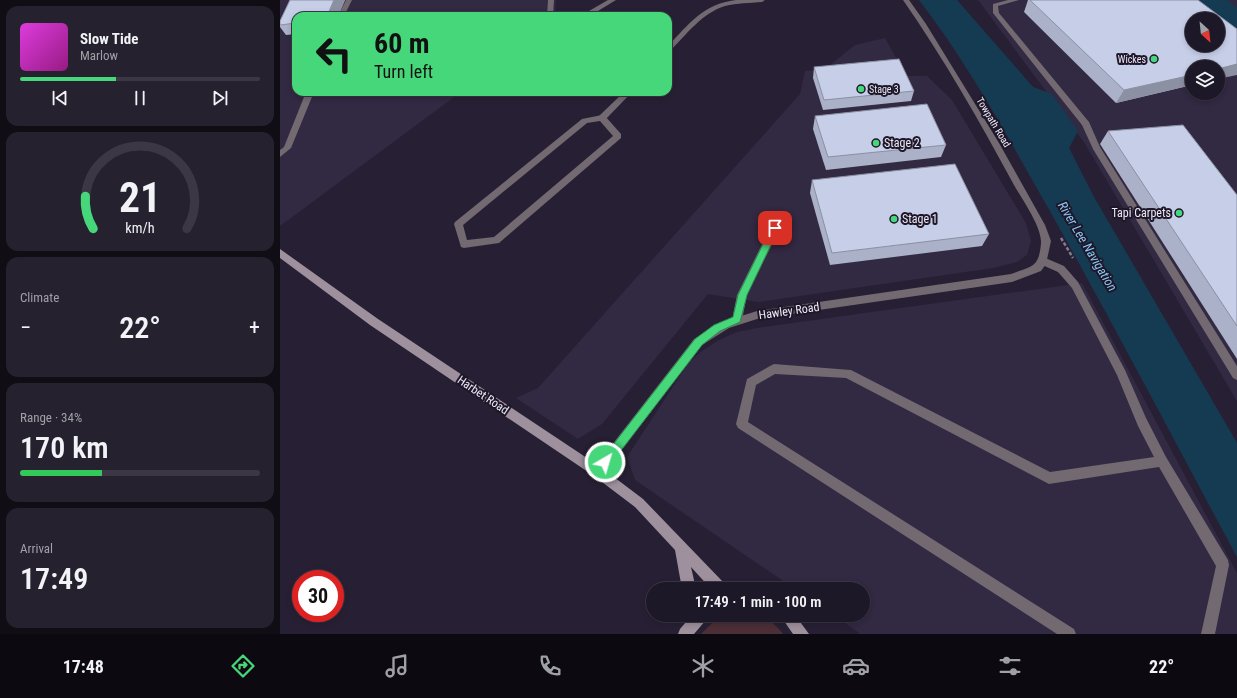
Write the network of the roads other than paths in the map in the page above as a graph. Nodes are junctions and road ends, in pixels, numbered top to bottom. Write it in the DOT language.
graph roads {
  1 [pos="349,0"];
  2 [pos="551,0"];
  3 [pos="612,0"];
  4 [pos="762,0"];
  5 [pos="906,0"];
  6 [pos="1016,0"];
  7 [pos="343,12"];
  8 [pos="550,12"];
  9 [pos="594,12"];
  10 [pos="672,46"];
  11 [pos="308,96"];
  12 [pos="624,96"];
  13 [pos="602,118"];
  14 [pos="280,154"];
  15 [pos="775,228"];
  16 [pos="280,253"];
  17 [pos="1044,261"];
  18 [pos="737,320"];
  19 [pos="1237,375"];
  20 [pos="1162,461"];
  21 [pos="598,472"];
  22 [pos="680,546"];
  23 [pos="687,582"];
  24 [pos="713,582"];
  25 [pos="689,622"];
  26 [pos="695,622"];
  27 [pos="793,622"];
  28 [pos="685,634"];
  29 [pos="802,634"];
  30 [pos="1070,634"];
  31 [pos="1208,634"];
  1 -- 7 [label="street"];
  2 -- 8 [label="street"];
  3 -- 9 [label="street"];
  4 -- 10 [label="street"];
  5 -- 17 [label="street, Towpath Road"];
  6 -- 19 [label="street"];
  11 -- 14 [label="street"];
  12 -- 13 [label="street"];
  13 -- 13 [label="street"];
  15 -- 18 [label="street"];
  16 -- 21 [label="street, Harbet Road"];
  17 -- 18 [label="street, Hawley Road"];
  17 -- 20 [label="street"];
  18 -- 21 [label="street, Hawley Road"];
  20 -- 30 [label="street"];
  20 -- 31 [label="street"];
  21 -- 22 [label="street, Harbet Road"];
  22 -- 23 [label="street"];
  22 -- 24 [label="street, Harbet Road"];
  25 -- 28 [label="street"];
  26 -- 28 [label="street"];
  27 -- 29 [label="street"];
}
